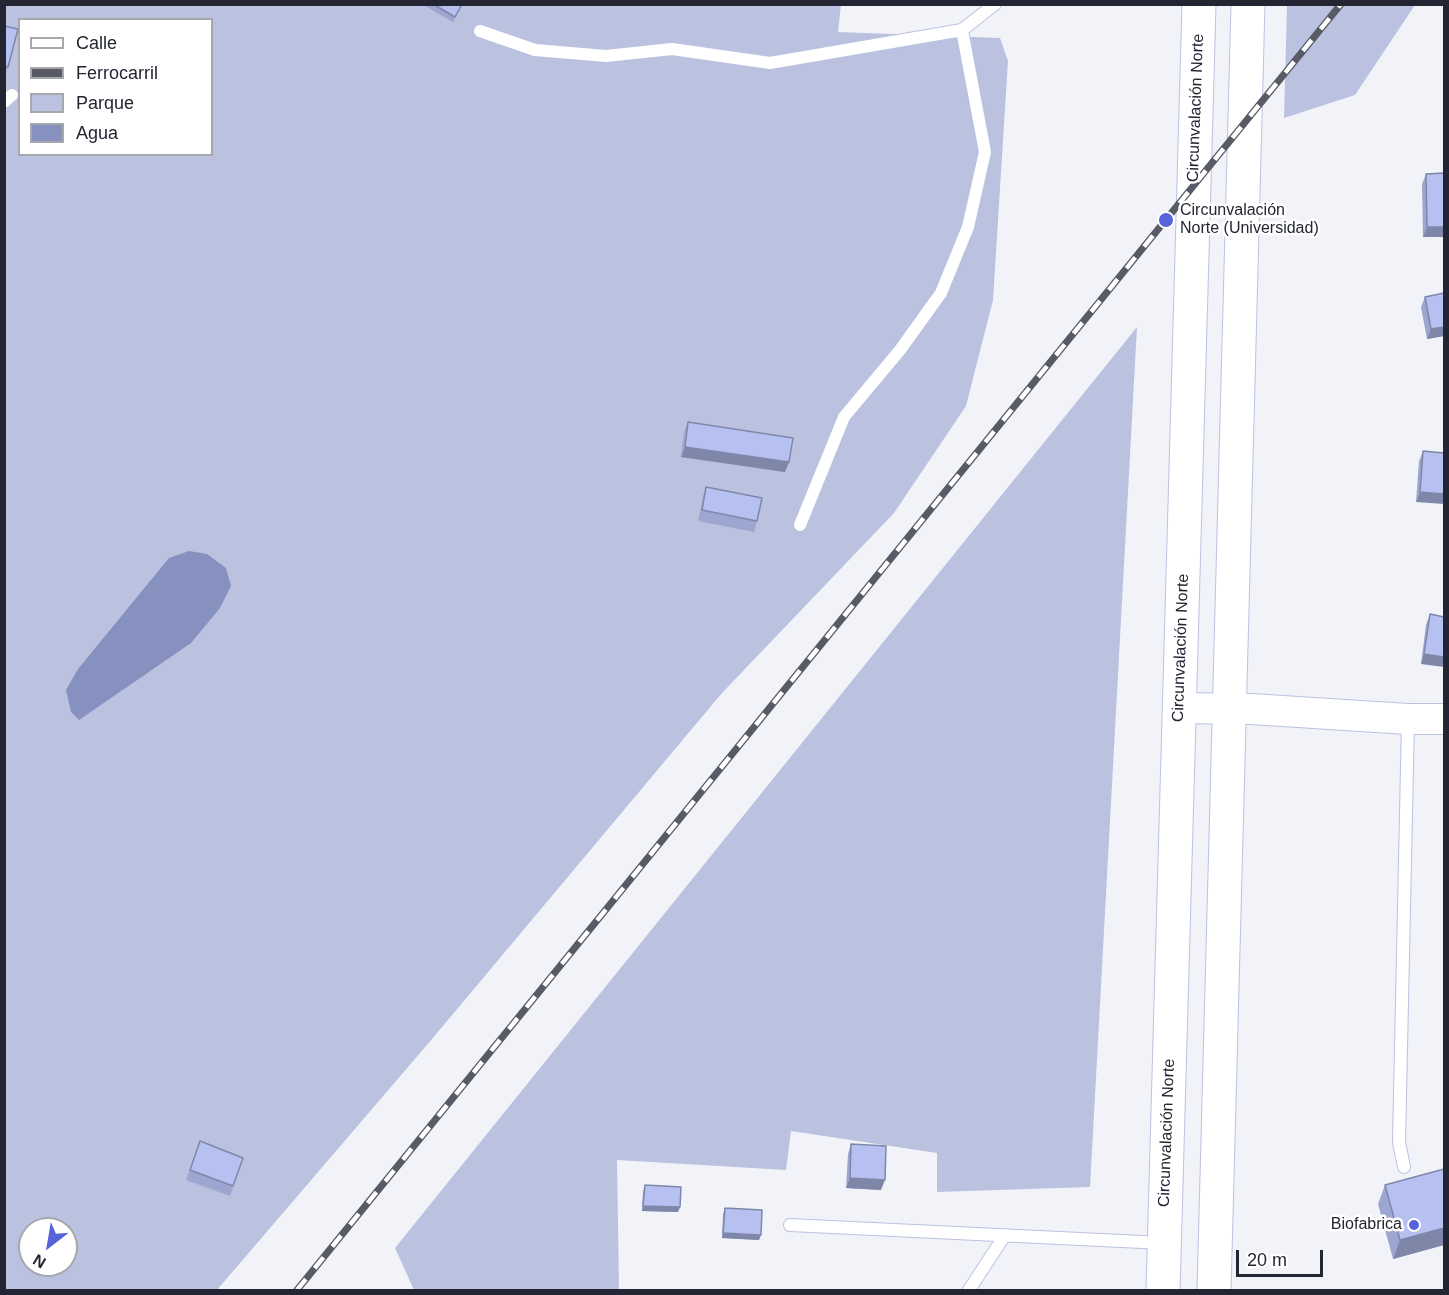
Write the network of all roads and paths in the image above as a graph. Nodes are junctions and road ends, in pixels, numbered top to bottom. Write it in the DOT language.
graph roads {
  1 [pos="995,4"];
  2 [pos="1199,4"];
  3 [pos="1248,4"];
  4 [pos="962,30"];
  5 [pos="480,31"];
  6 [pos="801,525"];
  7 [pos="1179,708"];
  8 [pos="1229,708"];
  9 [pos="1408,719"];
  10 [pos="1444,719"];
  11 [pos="1404,1167"];
  12 [pos="790,1225"];
  13 [pos="1005,1235"];
  14 [pos="1164,1243"];
  15 [pos="969,1290"];
  16 [pos="1163,1290"];
  17 [pos="1214,1290"];
  1 -- 4 [label="lane"];
  2 -- 7 [label="highway, Circunvalación Norte"];
  3 -- 8 [label="highway"];
  4 -- 5 [label="lane"];
  4 -- 6 [label="lane"];
  7 -- 8 [label="street"];
  7 -- 14 [label="highway, Circunvalación Norte"];
  8 -- 9 [label="street"];
  8 -- 17 [label="highway"];
  9 -- 10 [label="street"];
  9 -- 11 [label="lane"];
  12 -- 13 [label="lane"];
  13 -- 14 [label="lane"];
  13 -- 15 [label="lane"];
  14 -- 16 [label="highway, Circunvalación Norte"];
}
